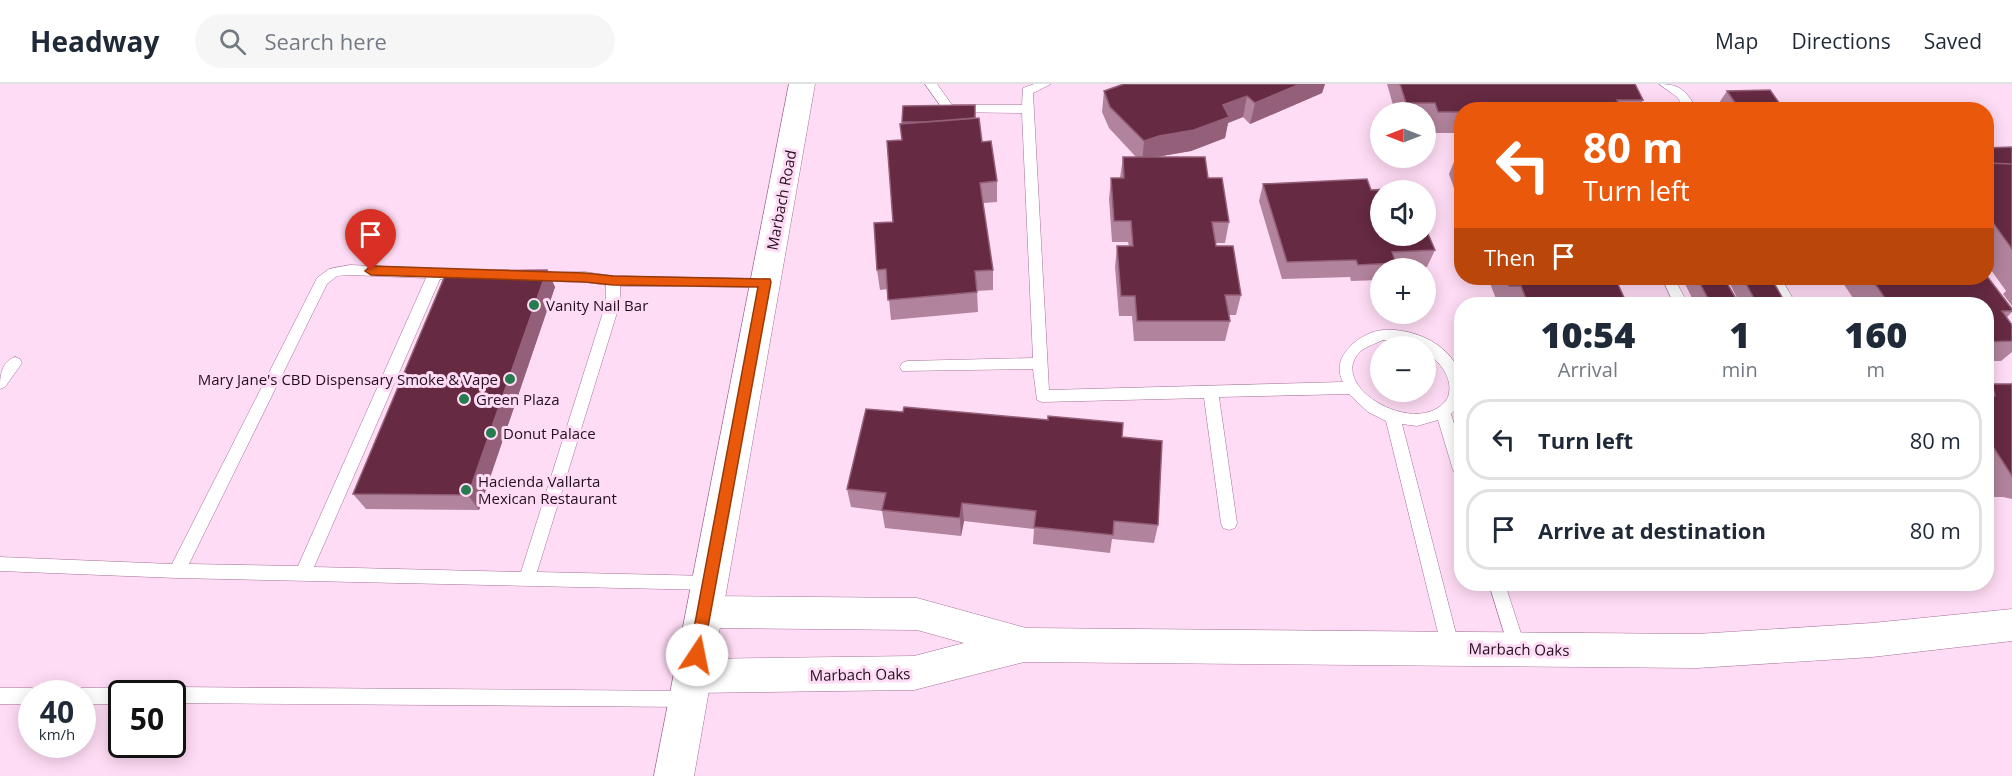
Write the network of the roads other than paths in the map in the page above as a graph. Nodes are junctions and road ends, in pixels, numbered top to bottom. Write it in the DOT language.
graph roads {
  1 [pos="802,84"];
  2 [pos="931,84"];
  3 [pos="1045,84"];
  4 [pos="1665,84"];
  5 [pos="1686,102"];
  6 [pos="1028,109"];
  7 [pos="435,274"];
  8 [pos="481,275"];
  9 [pos="516,276"];
  10 [pos="613,281"];
  11 [pos="765,282"];
  12 [pos="15,363"];
  13 [pos="1041,363"];
  14 [pos="907,367"];
  15 [pos="1454,370"];
  16 [pos="0,383"];
  17 [pos="1351,388"];
  18 [pos="1211,392"];
  19 [pos="1454,399"];
  20 [pos="1443,412"];
  21 [pos="1393,418"];
  22 [pos="1454,447"];
  23 [pos="1229,523"];
  24 [pos="0,564"];
  25 [pos="177,571"];
  26 [pos="303,574"];
  27 [pos="527,579"];
  28 [pos="1499,591"];
  29 [pos="708,598"];
  30 [pos="2012,625"];
  31 [pos="1024,645"];
  32 [pos="1451,649"];
  33 [pos="1517,649"];
  34 [pos="691,688"];
  35 [pos="186,695"];
  36 [pos="0,696"];
  37 [pos="18,696"];
  38 [pos="675,776"];
  1 -- 11 [label="main road, Marbach Road"];
  2 -- 6 [label="lane"];
  3 -- 6 [label="lane"];
  4 -- 5 [label="lane"];
  6 -- 13 [label="lane"];
  7 -- 8 [label="lane"];
  7 -- 25 [label="lane"];
  7 -- 26 [label="lane"];
  9 -- 10 [label="lane"];
  10 -- 11 [label="lane"];
  10 -- 27 [label="lane"];
  11 -- 29 [label="main road, Marbach Road"];
  12 -- 16 [label="lane"];
  13 -- 14 [label="lane"];
  13 -- 18 [label="lane"];
  15 -- 17 [label="lane"];
  17 -- 18 [label="lane"];
  17 -- 21 [label="lane"];
  18 -- 23 [label="lane"];
  19 -- 20 [label="lane"];
  20 -- 21 [label="lane"];
  20 -- 22 [label="lane"];
  21 -- 32 [label="lane"];
  24 -- 25 [label="lane"];
  25 -- 26 [label="lane"];
  26 -- 27 [label="lane"];
  27 -- 29 [label="lane"];
  28 -- 33 [label="lane"];
  29 -- 31 [label="street, Marbach Oaks"];
  29 -- 34 [label="main road, Marbach Road"];
  30 -- 33 [label="street, Marbach Oaks"];
  31 -- 32 [label="street, Marbach Oaks"];
  31 -- 34 [label="street, Marbach Oaks"];
  32 -- 33 [label="street, Marbach Oaks"];
  34 -- 35 [label="lane"];
  34 -- 38 [label="main road, Marbach Road"];
  36 -- 37 [label="lane"];
}
